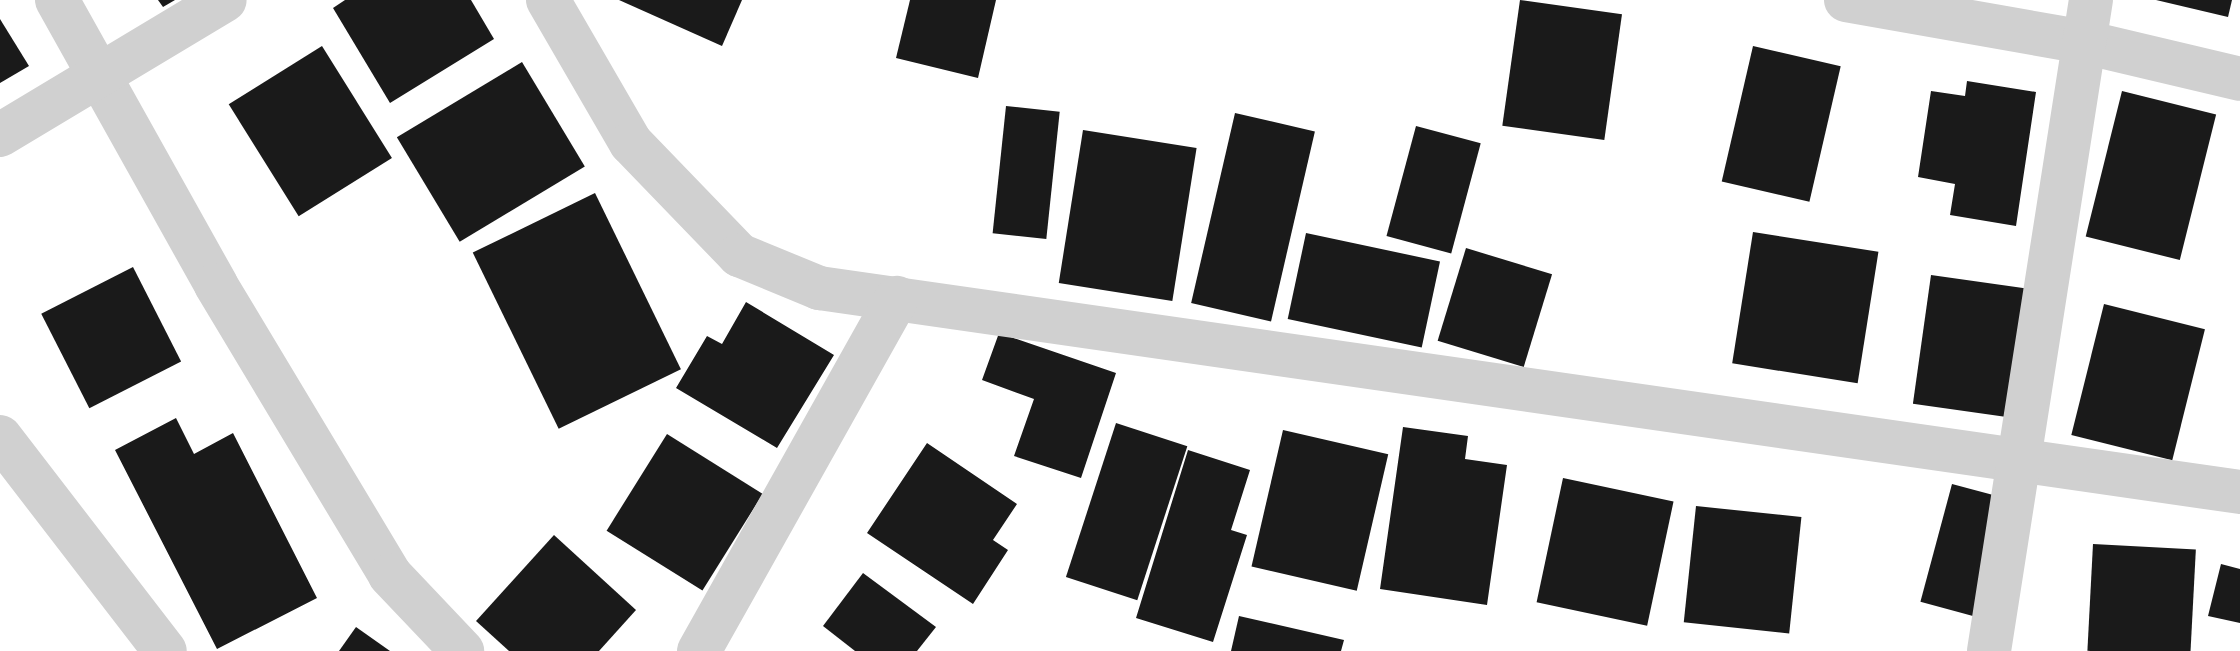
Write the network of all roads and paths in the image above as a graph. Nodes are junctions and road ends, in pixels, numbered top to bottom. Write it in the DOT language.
graph roads {
  1 [pos="57,0"];
  2 [pos="225,0"];
  3 [pos="548,0"];
  4 [pos="1846,0"];
  5 [pos="2088,21"];
  6 [pos="101,74"];
  7 [pos="2240,79"];
  8 [pos="0,135"];
  9 [pos="897,298"];
  10 [pos="0,437"];
  11 [pos="2019,461"];
  12 [pos="2240,492"];
  13 [pos="165,651"];
  14 [pos="462,651"];
  15 [pos="699,651"];
  16 [pos="1989,651"];
  1 -- 6 [label="street"];
  2 -- 6 [label="street"];
  3 -- 9 [label="street"];
  4 -- 5 [label="street"];
  5 -- 7 [label="street"];
  5 -- 11 [label="street"];
  6 -- 8 [label="street"];
  6 -- 14 [label="street"];
  9 -- 11 [label="street"];
  9 -- 15 [label="street"];
  10 -- 13 [label="street"];
  11 -- 12 [label="street"];
  11 -- 16 [label="street"];
}
